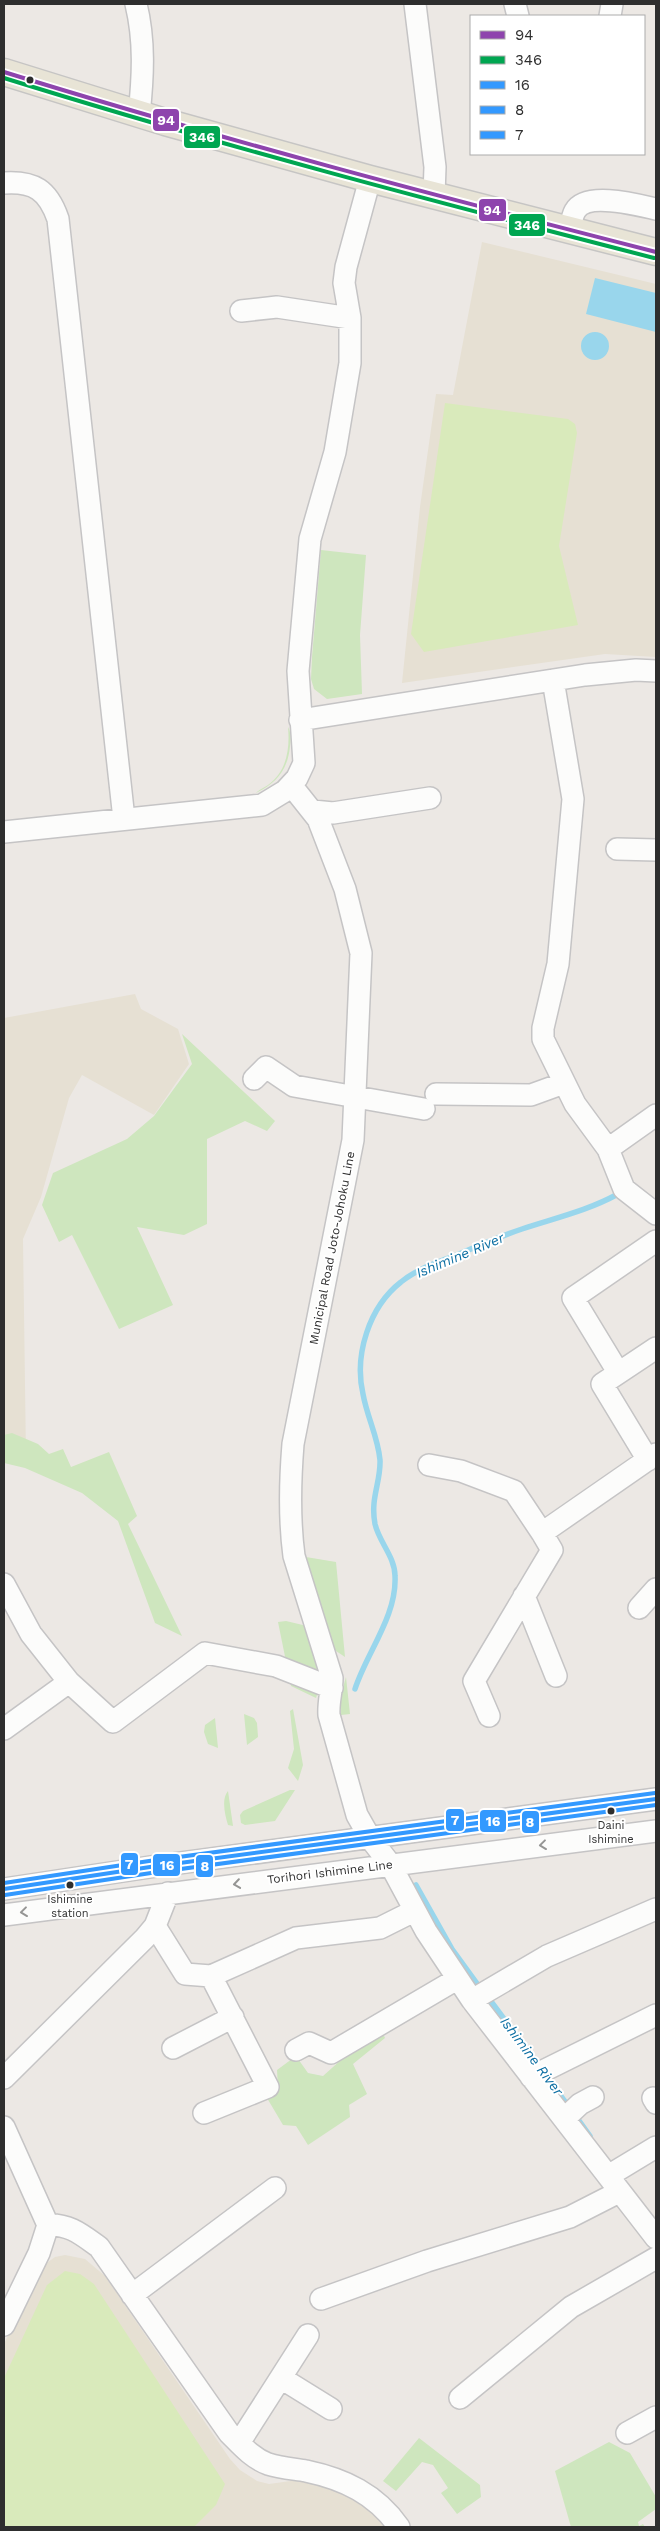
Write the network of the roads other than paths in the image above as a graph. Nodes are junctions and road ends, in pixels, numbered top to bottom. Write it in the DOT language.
graph roads {
  1 [pos="136,4"];
  2 [pos="415,4"];
  3 [pos="4,72"];
  4 [pos="140,115"];
  5 [pos="370,179"];
  6 [pos="4,183"];
  7 [pos="434,195"];
  8 [pos="656,209"];
  9 [pos="570,230"];
  10 [pos="656,252"];
  11 [pos="241,311"];
  12 [pos="350,318"];
  13 [pos="656,671"];
  14 [pos="553,680"];
  15 [pos="300,720"];
  16 [pos="291,785"];
  17 [pos="430,798"];
  18 [pos="313,811"];
  19 [pos="124,819"];
  20 [pos="4,832"];
  21 [pos="617,849"];
  22 [pos="656,850"];
  23 [pos="254,1080"];
  24 [pos="564,1084"];
  25 [pos="356,1099"];
  26 [pos="656,1115"];
  27 [pos="608,1149"];
  28 [pos="656,1214"];
  29 [pos="656,1241"];
  30 [pos="656,1348"];
  31 [pos="618,1372"];
  32 [pos="652,1457"];
  33 [pos="429,1465"];
  34 [pos="542,1533"];
  35 [pos="4,1584"];
  36 [pos="656,1589"];
  37 [pos="524,1596"];
  38 [pos="639,1608"];
  39 [pos="556,1676"];
  40 [pos="69,1682"];
  41 [pos="332,1688"];
  42 [pos="489,1716"];
  43 [pos="4,1728"];
  44 [pos="656,1800"];
  45 [pos="656,1831"];
  46 [pos="370,1838"];
  47 [pos="390,1864"];
  48 [pos="4,1889"];
  49 [pos="168,1893"];
  50 [pos="414,1911"];
  51 [pos="4,1915"];
  52 [pos="646,1919"];
  53 [pos="155,1926"];
  54 [pos="212,1976"];
  55 [pos="457,1979"];
  56 [pos="480,1996"];
  57 [pos="656,2015"];
  58 [pos="233,2017"];
  59 [pos="173,2048"];
  60 [pos="296,2050"];
  61 [pos="533,2076"];
  62 [pos="4,2078"];
  63 [pos="204,2113"];
  64 [pos="4,2126"];
  65 [pos="656,2147"];
  66 [pos="8,2148"];
  67 [pos="617,2176"];
  68 [pos="275,2188"];
  69 [pos="48,2224"];
  70 [pos="656,2238"];
  71 [pos="656,2258"];
  72 [pos="12,2291"];
  73 [pos="132,2295"];
  74 [pos="321,2299"];
  75 [pos="4,2325"];
  76 [pos="308,2335"];
  77 [pos="281,2378"];
  78 [pos="460,2398"];
  79 [pos="331,2409"];
  80 [pos="656,2417"];
  81 [pos="627,2433"];
  82 [pos="239,2443"];
  83 [pos="399,2527"];
  1 -- 4 [label="street"];
  2 -- 7 [label="street"];
  3 -- 4 [label="main road"];
  4 -- 5 [label="main road"];
  5 -- 7 [label="main road"];
  5 -- 12 [label="street"];
  6 -- 19 [label="street"];
  7 -- 9 [label="main road"];
  8 -- 9 [label="street"];
  9 -- 10 [label="main road"];
  11 -- 12 [label="street"];
  12 -- 15 [label="street"];
  13 -- 14 [label="street"];
  14 -- 15 [label="street"];
  14 -- 24 [label="street"];
  15 -- 16 [label="street"];
  16 -- 18 [label="street, Municipal Road Joto-Johoku Line"];
  16 -- 19 [label="street"];
  17 -- 18 [label="street"];
  18 -- 25 [label="street, Municipal Road Joto-Johoku Line"];
  19 -- 20 [label="street"];
  21 -- 22 [label="street"];
  23 -- 25 [label="street"];
  24 -- 25 [label="street"];
  24 -- 27 [label="street"];
  25 -- 41 [label="street, Municipal Road Joto-Johoku Line"];
  26 -- 27 [label="street"];
  27 -- 28 [label="street"];
  29 -- 31 [label="street"];
  30 -- 31 [label="street"];
  31 -- 32 [label="street"];
  32 -- 34 [label="street"];
  33 -- 34 [label="street"];
  34 -- 37 [label="street"];
  35 -- 40 [label="street"];
  36 -- 38 [label="street"];
  37 -- 39 [label="street"];
  37 -- 42 [label="street"];
  40 -- 41 [label="street"];
  40 -- 43 [label="street"];
  41 -- 46 [label="street, Municipal Road Joto-Johoku Line"];
  44 -- 46 [label="street"];
  45 -- 47 [label="street, Torihori Ishimine Line, one-way"];
  46 -- 47 [label="street, Municipal Road Joto-Johoku Line"];
  46 -- 48 [label="street"];
  47 -- 49 [label="street, Torihori Ishimine Line, one-way"];
  47 -- 50 [label="street, Municipal Road Joto-Johoku Line"];
  49 -- 51 [label="street, Torihori Ishimine Line, one-way"];
  49 -- 53 [label="street"];
  50 -- 54 [label="street"];
  50 -- 55 [label="street, Municipal Road Joto-Johoku Line"];
  52 -- 56 [label="street"];
  53 -- 54 [label="street"];
  53 -- 62 [label="street"];
  54 -- 58 [label="street"];
  55 -- 56 [label="street, Municipal Road Joto-Johoku Line"];
  55 -- 60 [label="street"];
  56 -- 61 [label="street, Municipal Road Joto-Johoku Line"];
  57 -- 61 [label="street"];
  58 -- 59 [label="street"];
  58 -- 63 [label="street"];
  61 -- 67 [label="street, Municipal Road Joto-Johoku Line"];
  64 -- 66 [label="street"];
  65 -- 67 [label="street"];
  66 -- 69 [label="street"];
  67 -- 70 [label="street, Municipal Road Joto-Johoku Line"];
  67 -- 74 [label="street"];
  68 -- 73 [label="street"];
  69 -- 72 [label="street"];
  69 -- 73 [label="street"];
  71 -- 78 [label="street"];
  72 -- 75 [label="street"];
  73 -- 82 [label="street"];
  76 -- 77 [label="street"];
  77 -- 79 [label="street"];
  77 -- 82 [label="street"];
  80 -- 81 [label="street"];
  82 -- 83 [label="street"];
}
